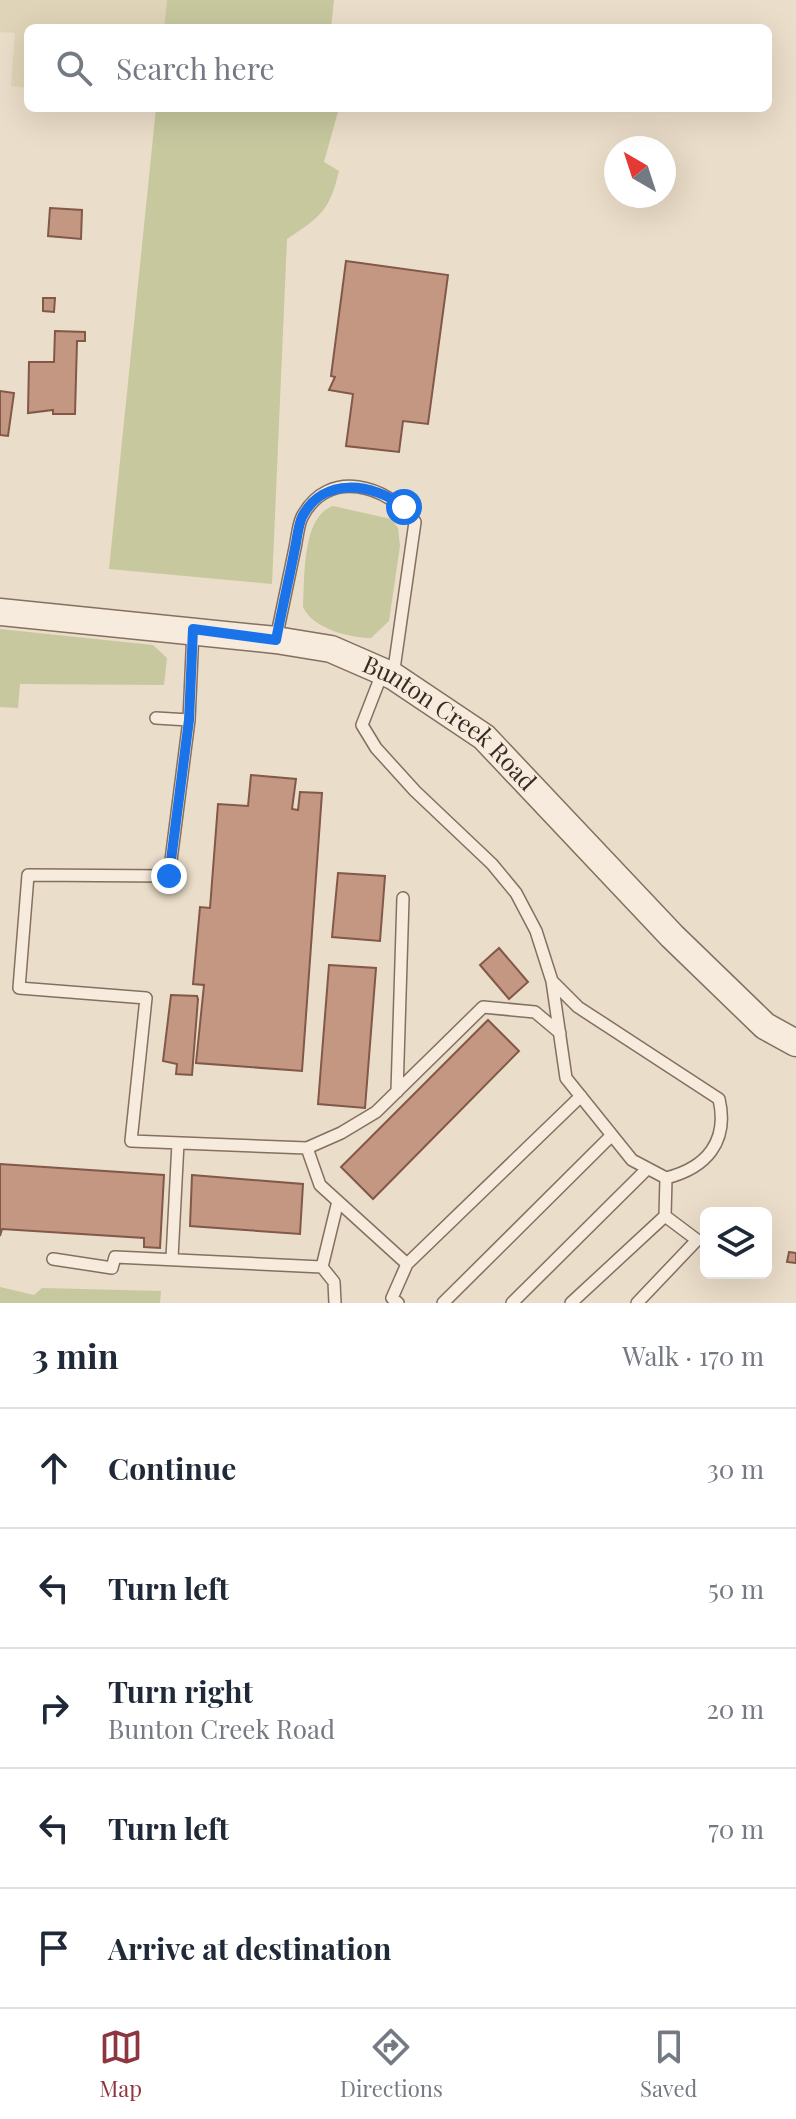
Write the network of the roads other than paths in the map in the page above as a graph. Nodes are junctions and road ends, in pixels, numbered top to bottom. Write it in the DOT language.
graph roads {
  1 [pos="0,612"];
  2 [pos="193,629"];
  3 [pos="276,640"];
  4 [pos="388,673"];
  5 [pos="156,718"];
  6 [pos="189,720"];
  7 [pos="403,898"];
  8 [pos="552,981"];
  9 [pos="560,1033"];
  10 [pos="796,1043"];
  11 [pos="397,1092"];
  12 [pos="581,1096"];
  13 [pos="611,1136"];
  14 [pos="178,1143"];
  15 [pos="307,1148"];
  16 [pos="647,1169"];
  17 [pos="666,1178"];
  18 [pos="338,1201"];
  19 [pos="665,1216"];
  20 [pos="172,1258"];
  21 [pos="53,1259"];
  22 [pos="407,1264"];
  23 [pos="322,1267"];
  24 [pos="335,1303"];
  25 [pos="398,1303"];
  26 [pos="443,1303"];
  27 [pos="512,1303"];
  28 [pos="571,1303"];
  29 [pos="637,1303"];
  1 -- 2 [label="street, Bunton Creek Road"];
  2 -- 3 [label="street, Bunton Creek Road"];
  2 -- 6 [label="lane"];
  3 -- 4 [label="street, Bunton Creek Road"];
  3 -- 4 [label="lane"];
  4 -- 8 [label="lane"];
  4 -- 10 [label="street, Bunton Creek Road"];
  5 -- 6 [label="lane"];
  6 -- 14 [label="lane"];
  7 -- 11 [label="lane"];
  8 -- 9 [label="lane"];
  8 -- 17 [label="lane"];
  9 -- 11 [label="lane"];
  9 -- 12 [label="lane"];
  11 -- 15 [label="lane"];
  12 -- 13 [label="lane"];
  12 -- 22 [label="lane"];
  13 -- 16 [label="lane"];
  13 -- 26 [label="lane"];
  14 -- 15 [label="lane"];
  14 -- 20 [label="lane"];
  15 -- 18 [label="lane"];
  16 -- 17 [label="lane"];
  16 -- 27 [label="lane"];
  17 -- 19 [label="lane"];
  18 -- 22 [label="lane"];
  18 -- 23 [label="lane"];
  19 -- 28 [label="lane"];
  19 -- 29 [label="lane"];
  20 -- 21 [label="lane"];
  20 -- 23 [label="lane"];
  22 -- 25 [label="lane"];
  23 -- 24 [label="lane"];
}
